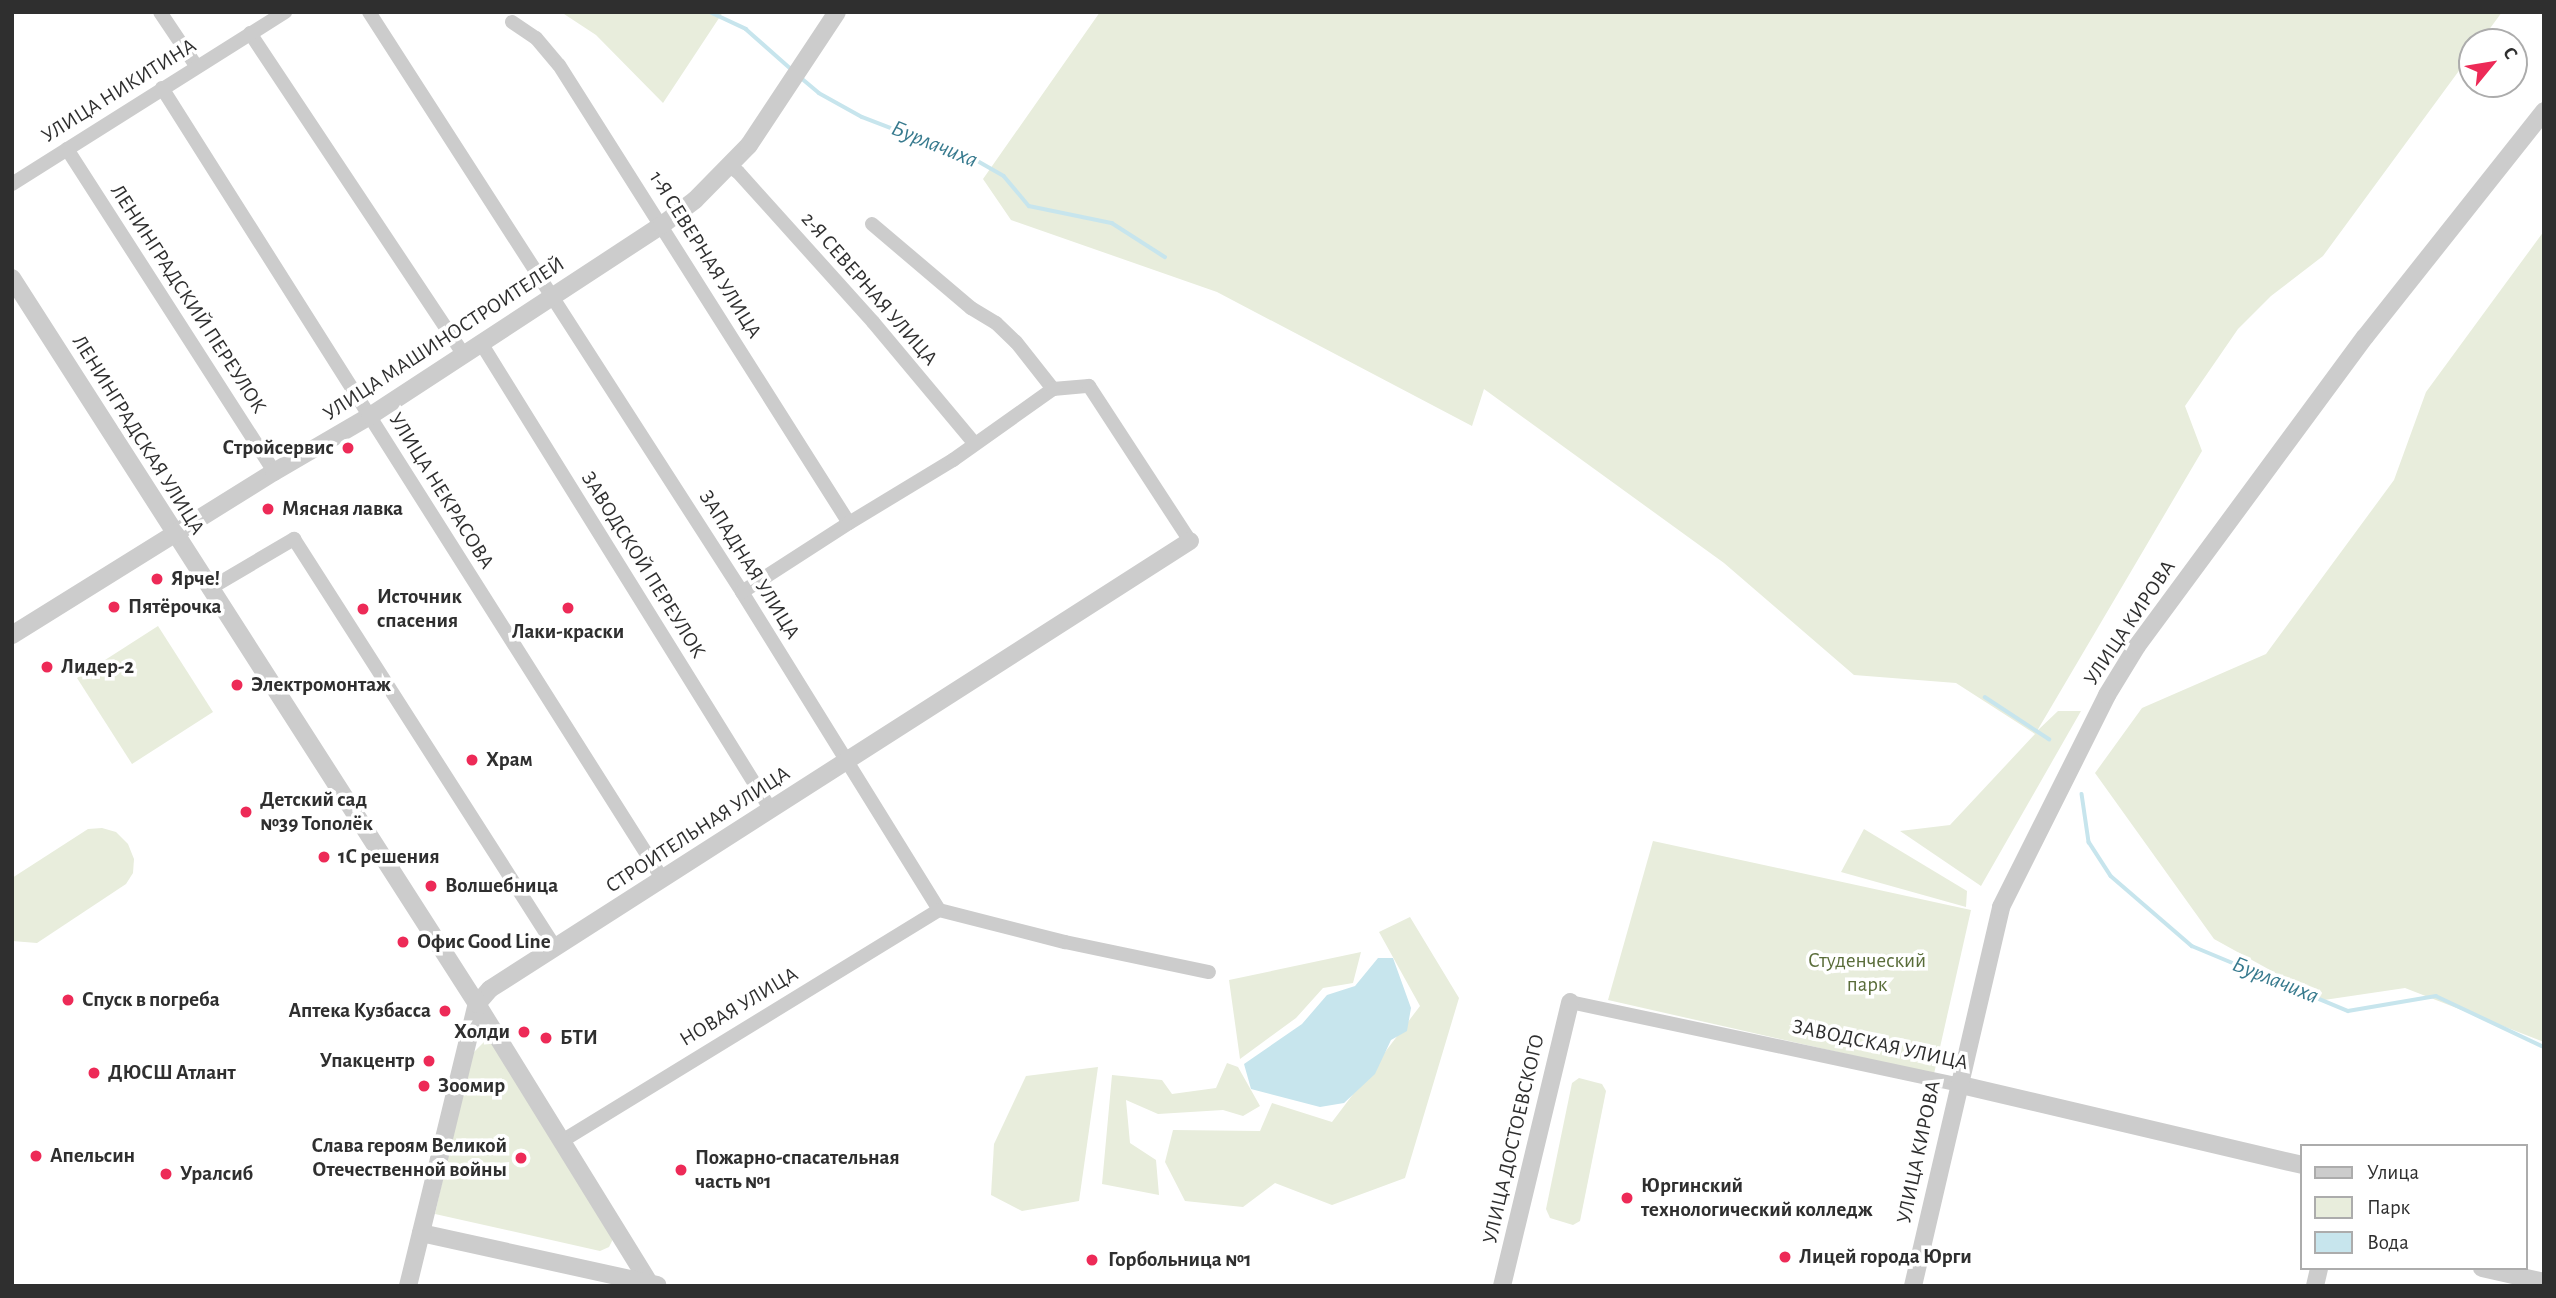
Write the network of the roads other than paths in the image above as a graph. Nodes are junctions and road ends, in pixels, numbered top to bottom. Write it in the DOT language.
graph roads {
  1 [pos="160,12"];
  2 [pos="285,12"];
  3 [pos="369,12"];
  4 [pos="837,12"];
  5 [pos="512,22"];
  6 [pos="250,33"];
  7 [pos="197,67"];
  8 [pos="162,88"];
  9 [pos="2544,111"];
  10 [pos="67,149"];
  11 [pos="730,167"];
  12 [pos="12,184"];
  13 [pos="872,224"];
  14 [pos="662,225"];
  15 [pos="12,278"];
  16 [pos="553,297"];
  17 [pos="481,343"];
  18 [pos="463,354"];
  19 [pos="1053,389"];
  20 [pos="370,416"];
  21 [pos="974,443"];
  22 [pos="274,472"];
  23 [pos="849,523"];
  24 [pos="174,535"];
  25 [pos="1190,541"];
  26 [pos="209,589"];
  27 [pos="742,592"];
  28 [pos="12,635"];
  29 [pos="846,762"];
  30 [pos="771,810"];
  31 [pos="663,880"];
  32 [pos="939,910"];
  33 [pos="555,947"];
  34 [pos="1209,972"];
  35 [pos="1570,1002"];
  36 [pos="477,1004"];
  37 [pos="1957,1084"];
  38 [pos="562,1141"];
  39 [pos="2300,1165"];
  40 [pos="421,1233"];
  41 [pos="2491,1270"];
  42 [pos="2544,1282"];
  43 [pos="655,1285"];
  44 [pos="408,1286"];
  45 [pos="1502,1286"];
  46 [pos="1913,1286"];
  1 -- 7 [label="street"];
  2 -- 6 [label="street, УЛИЦА НИКИТИНА"];
  3 -- 16 [label="street, ЗАПАДНАЯ УЛИЦА"];
  4 -- 11 [label="street, УЛИЦА МАШИНОСТРОИТЕЛЕЙ"];
  5 -- 14 [label="street, 1-Я СЕВЕРНАЯ УЛИЦА"];
  6 -- 7 [label="street, УЛИЦА НИКИТИНА"];
  6 -- 18 [label="street"];
  7 -- 8 [label="street, УЛИЦА НИКИТИНА"];
  8 -- 10 [label="street, УЛИЦА НИКИТИНА"];
  8 -- 20 [label="street, УЛИЦА НЕКРАСОВА"];
  9 -- 37 [label="street, УЛИЦА КИРОВА"];
  10 -- 12 [label="street, УЛИЦА НИКИТИНА"];
  10 -- 22 [label="street, ЛЕНИНГРАДСКИЙ ПЕРЕУЛОК"];
  11 -- 14 [label="street, УЛИЦА МАШИНОСТРОИТЕЛЕЙ"];
  11 -- 21 [label="street, 2-Я СЕВЕРНАЯ УЛИЦА"];
  13 -- 19 [label="street"];
  14 -- 16 [label="street, УЛИЦА МАШИНОСТРОИТЕЛЕЙ"];
  14 -- 23 [label="street, 1-Я СЕВЕРНАЯ УЛИЦА"];
  15 -- 24 [label="street, ЛЕНИНГРАДСКАЯ УЛИЦА"];
  16 -- 17 [label="street, УЛИЦА МАШИНОСТРОИТЕЛЕЙ"];
  16 -- 27 [label="street, ЗАПАДНАЯ УЛИЦА"];
  17 -- 18 [label="street, УЛИЦА МАШИНОСТРОИТЕЛЕЙ"];
  17 -- 30 [label="street, ЗАВОДСКОЙ ПЕРЕУЛОК"];
  18 -- 20 [label="street, УЛИЦА МАШИНОСТРОИТЕЛЕЙ"];
  19 -- 21 [label="street"];
  19 -- 25 [label="street"];
  20 -- 22 [label="street, УЛИЦА МАШИНОСТРОИТЕЛЕЙ"];
  20 -- 31 [label="street, УЛИЦА НЕКРАСОВА"];
  21 -- 23 [label="street"];
  22 -- 24 [label="street, УЛИЦА МАШИНОСТРОИТЕЛЕЙ"];
  23 -- 27 [label="street"];
  24 -- 26 [label="street, ЛЕНИНГРАДСКАЯ УЛИЦА"];
  24 -- 28 [label="street, УЛИЦА МАШИНОСТРОИТЕЛЕЙ"];
  25 -- 29 [label="street, СТРОИТЕЛЬНАЯ УЛИЦА"];
  26 -- 33 [label="street"];
  26 -- 36 [label="street, ЛЕНИНГРАДСКАЯ УЛИЦА"];
  27 -- 29 [label="street, ЗАПАДНАЯ УЛИЦА"];
  29 -- 30 [label="street, СТРОИТЕЛЬНАЯ УЛИЦА"];
  29 -- 32 [label="street, ЗАПАДНАЯ УЛИЦА"];
  30 -- 31 [label="street, СТРОИТЕЛЬНАЯ УЛИЦА"];
  31 -- 33 [label="street, СТРОИТЕЛЬНАЯ УЛИЦА"];
  32 -- 34 [label="street"];
  32 -- 38 [label="street, НОВАЯ УЛИЦА"];
  33 -- 36 [label="street, СТРОИТЕЛЬНАЯ УЛИЦА"];
  35 -- 37 [label="street, ЗАВОДСКАЯ УЛИЦА"];
  35 -- 45 [label="street, УЛИЦА ДОСТОЕВСКОГО"];
  36 -- 38 [label="street, ЛЕНИНГРАДСКАЯ УЛИЦА"];
  36 -- 40 [label="street"];
  37 -- 39 [label="street, ЗАВОДСКАЯ УЛИЦА"];
  37 -- 46 [label="street, УЛИЦА КИРОВА"];
  38 -- 43 [label="street, ЛЕНИНГРАДСКАЯ УЛИЦА"];
  40 -- 43 [label="street"];
  40 -- 44 [label="street"];
  41 -- 42 [label="street"];
}
